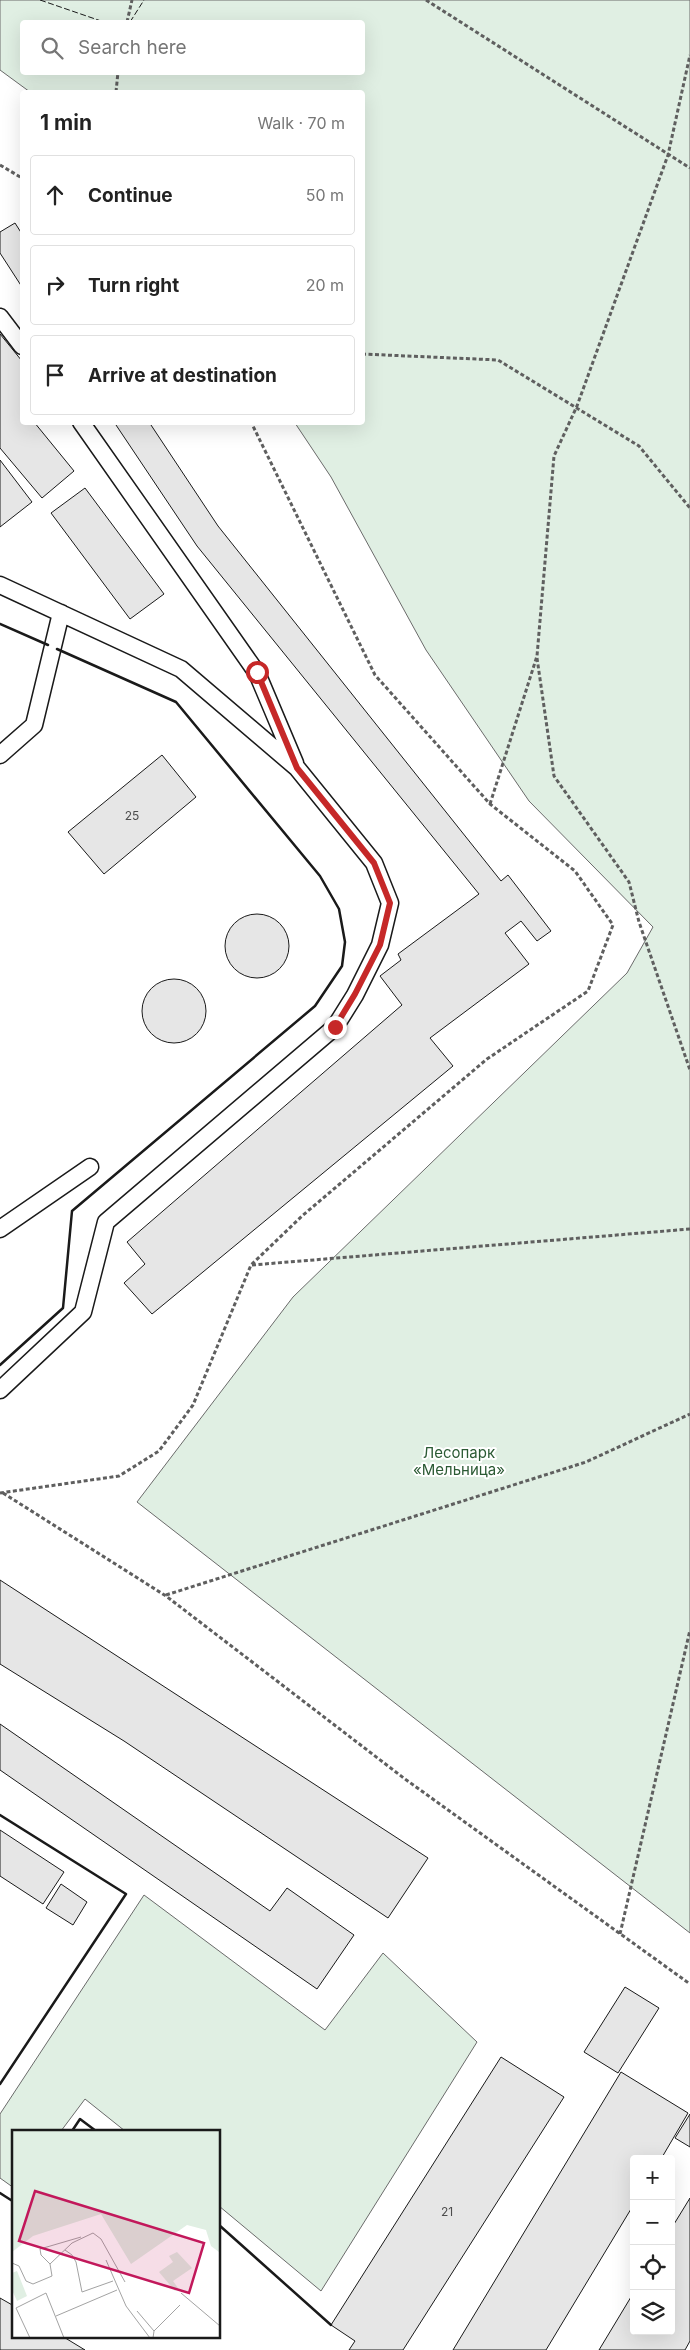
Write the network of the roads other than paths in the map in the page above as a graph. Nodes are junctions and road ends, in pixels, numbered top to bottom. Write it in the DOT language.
graph roads {
  1 [pos="0,317"];
  2 [pos="20,343"];
  3 [pos="83,425"];
  4 [pos="0,586"];
  5 [pos="61,613"];
  6 [pos="0,755"];
  7 [pos="297,768"];
  8 [pos="90,1168"];
  9 [pos="0,1229"];
  10 [pos="0,1390"];
  1 -- 2 [label="lane"];
  3 -- 7 [label="lane"];
  4 -- 5 [label="lane"];
  5 -- 6 [label="lane"];
  5 -- 7 [label="lane"];
  7 -- 10 [label="lane"];
  8 -- 9 [label="lane"];
}
